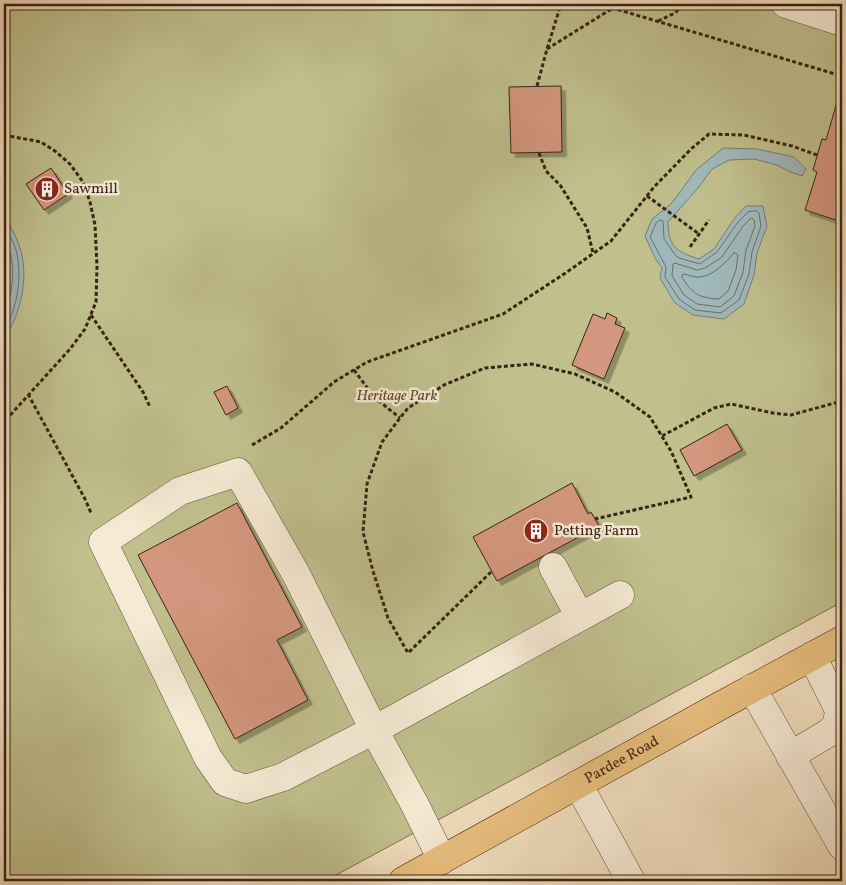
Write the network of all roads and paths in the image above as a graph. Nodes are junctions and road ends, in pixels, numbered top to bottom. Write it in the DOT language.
graph roads {
  1 [pos="561,4"];
  2 [pos="599,4"];
  3 [pos="684,4"];
  4 [pos="786,4"];
  5 [pos="613,8"];
  6 [pos="658,22"];
  7 [pos="842,22"];
  8 [pos="547,49"];
  9 [pos="842,76"];
  10 [pos="537,86"];
  11 [pos="4,135"];
  12 [pos="539,153"];
  13 [pos="818,155"];
  14 [pos="647,196"];
  15 [pos="709,220"];
  16 [pos="699,234"];
  17 [pos="690,248"];
  18 [pos="593,254"];
  19 [pos="91,314"];
  20 [pos="354,370"];
  21 [pos="28,394"];
  22 [pos="842,401"];
  23 [pos="150,407"];
  24 [pos="400,418"];
  25 [pos="4,422"];
  26 [pos="662,436"];
  27 [pos="250,445"];
  28 [pos="595,519"];
  29 [pos="103,542"];
  30 [pos="553,567"];
  31 [pos="491,572"];
  32 [pos="620,595"];
  33 [pos="580,617"];
  34 [pos="842,640"];
  35 [pos="812,656"];
  36 [pos="752,688"];
  37 [pos="374,730"];
  38 [pos="790,756"];
  39 [pos="578,784"];
  40 [pos="842,846"];
  41 [pos="425,873"];
  42 [pos="631,881"];
  1 -- 8 [label="path"];
  2 -- 5 [label="path"];
  3 -- 6 [label="path"];
  4 -- 7 [label="lane"];
  5 -- 6 [label="path"];
  5 -- 8 [label="path"];
  6 -- 9 [label="path"];
  8 -- 10 [label="path"];
  11 -- 19 [label="path"];
  12 -- 18 [label="path"];
  13 -- 14 [label="path"];
  14 -- 16 [label="path"];
  14 -- 18 [label="path"];
  15 -- 16 [label="path"];
  16 -- 17 [label="path"];
  18 -- 20 [label="path"];
  19 -- 21 [label="path"];
  19 -- 23 [label="path"];
  20 -- 24 [label="path"];
  20 -- 27 [label="path"];
  21 -- 25 [label="path"];
  21 -- 29 [label="path"];
  22 -- 26 [label="path"];
  24 -- 26 [label="path"];
  24 -- 31 [label="path"];
  26 -- 28 [label="path"];
  29 -- 37 [label="lane"];
  29 -- 37 [label="lane"];
  30 -- 33 [label="lane"];
  32 -- 33 [label="lane"];
  33 -- 37 [label="lane"];
  34 -- 35 [label="main road, Pardee Road"];
  35 -- 36 [label="main road, Pardee Road"];
  35 -- 38 [label="lane"];
  36 -- 38 [label="lane"];
  36 -- 39 [label="main road, Pardee Road"];
  37 -- 41 [label="lane"];
  38 -- 40 [label="lane"];
  39 -- 41 [label="main road, Pardee Road"];
  39 -- 42 [label="lane"];
}
